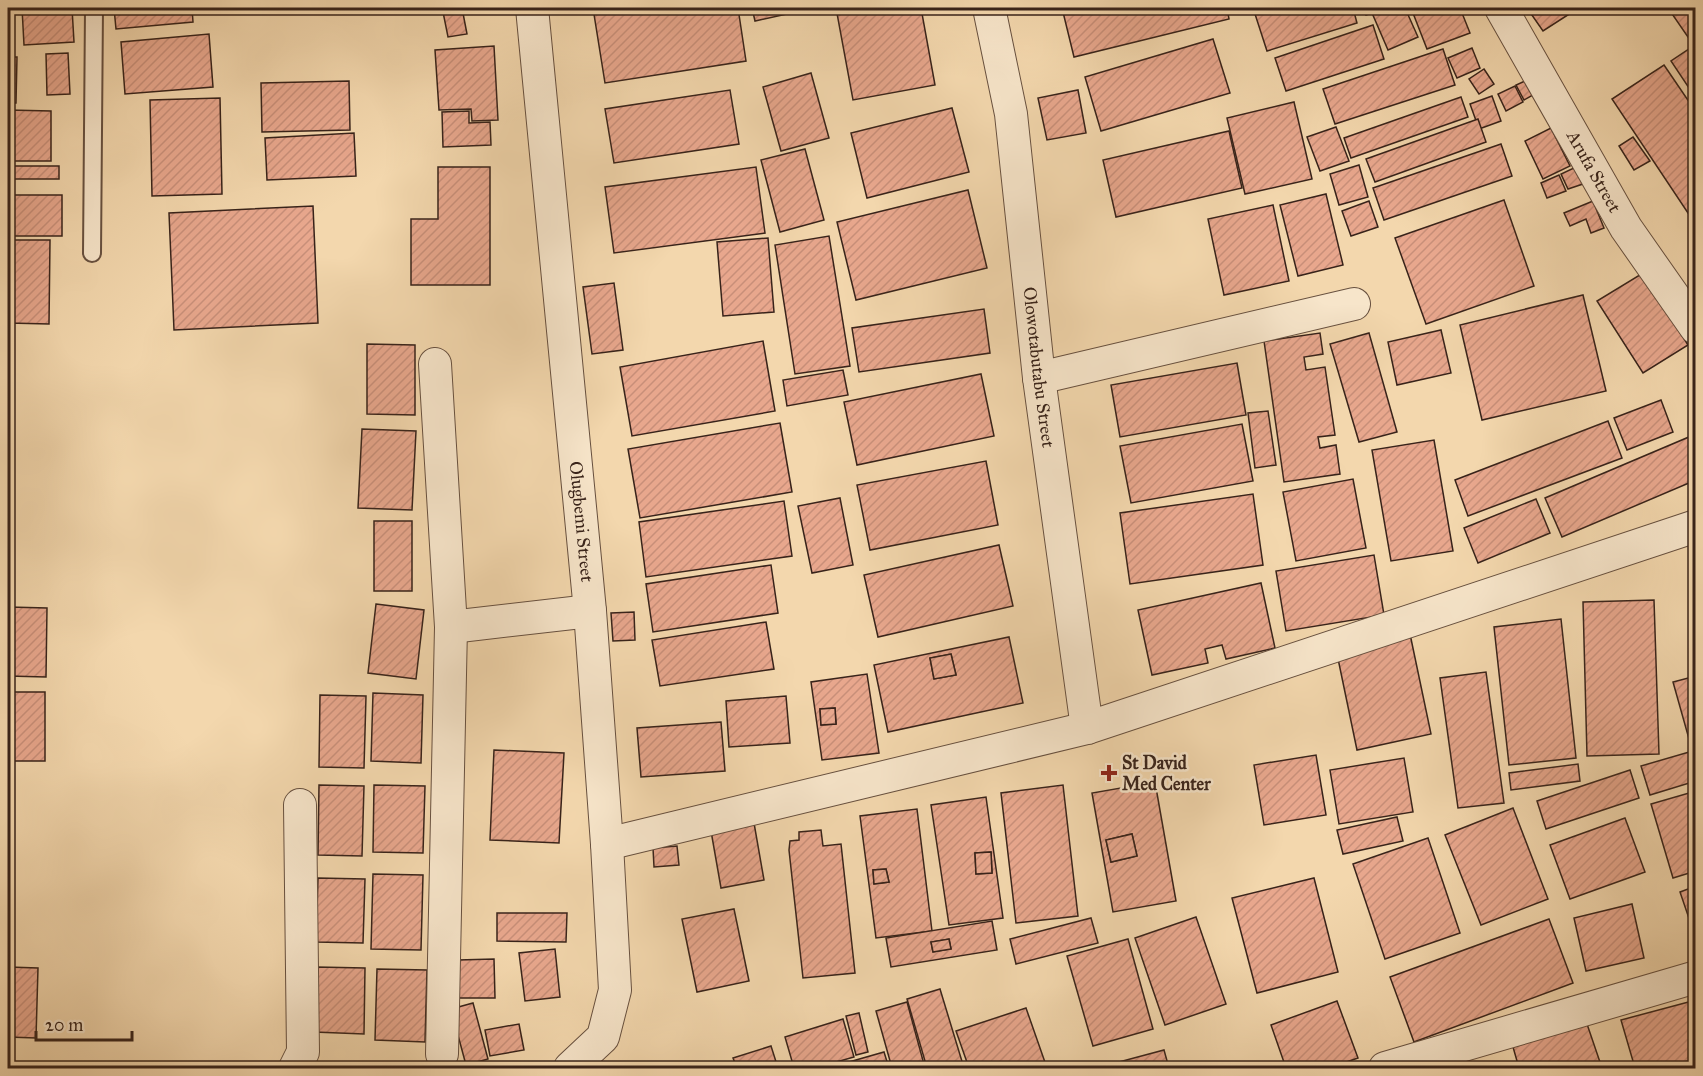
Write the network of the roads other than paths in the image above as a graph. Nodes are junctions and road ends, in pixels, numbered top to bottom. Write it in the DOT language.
graph roads {
  1 [pos="94,8"];
  2 [pos="531,8"];
  3 [pos="989,8"];
  4 [pos="1501,8"];
  5 [pos="92,253"];
  6 [pos="1354,304"];
  7 [pos="1695,328"];
  8 [pos="435,364"];
  9 [pos="1039,378"];
  10 [pos="1695,526"];
  11 [pos="590,611"];
  12 [pos="451,627"];
  13 [pos="1087,728"];
  14 [pos="300,805"];
  15 [pos="607,844"];
  16 [pos="1695,976"];
  17 [pos="442,1054"];
  18 [pos="1396,1067"];
  19 [pos="295,1068"];
  20 [pos="570,1068"];
  1 -- 5 [label="lane"];
  2 -- 11 [label="street, Olugbemi Street"];
  3 -- 9 [label="street, Olowotabutabu Street"];
  4 -- 7 [label="street, Arufa Street"];
  6 -- 9 [label="street"];
  8 -- 12 [label="street"];
  9 -- 13 [label="street, Olowotabutabu Street"];
  10 -- 13 [label="street"];
  11 -- 12 [label="street"];
  11 -- 15 [label="street, Olugbemi Street"];
  12 -- 17 [label="street"];
  13 -- 15 [label="street"];
  14 -- 19 [label="street"];
  15 -- 20 [label="street, Olugbemi Street"];
  16 -- 18 [label="street"];
}
